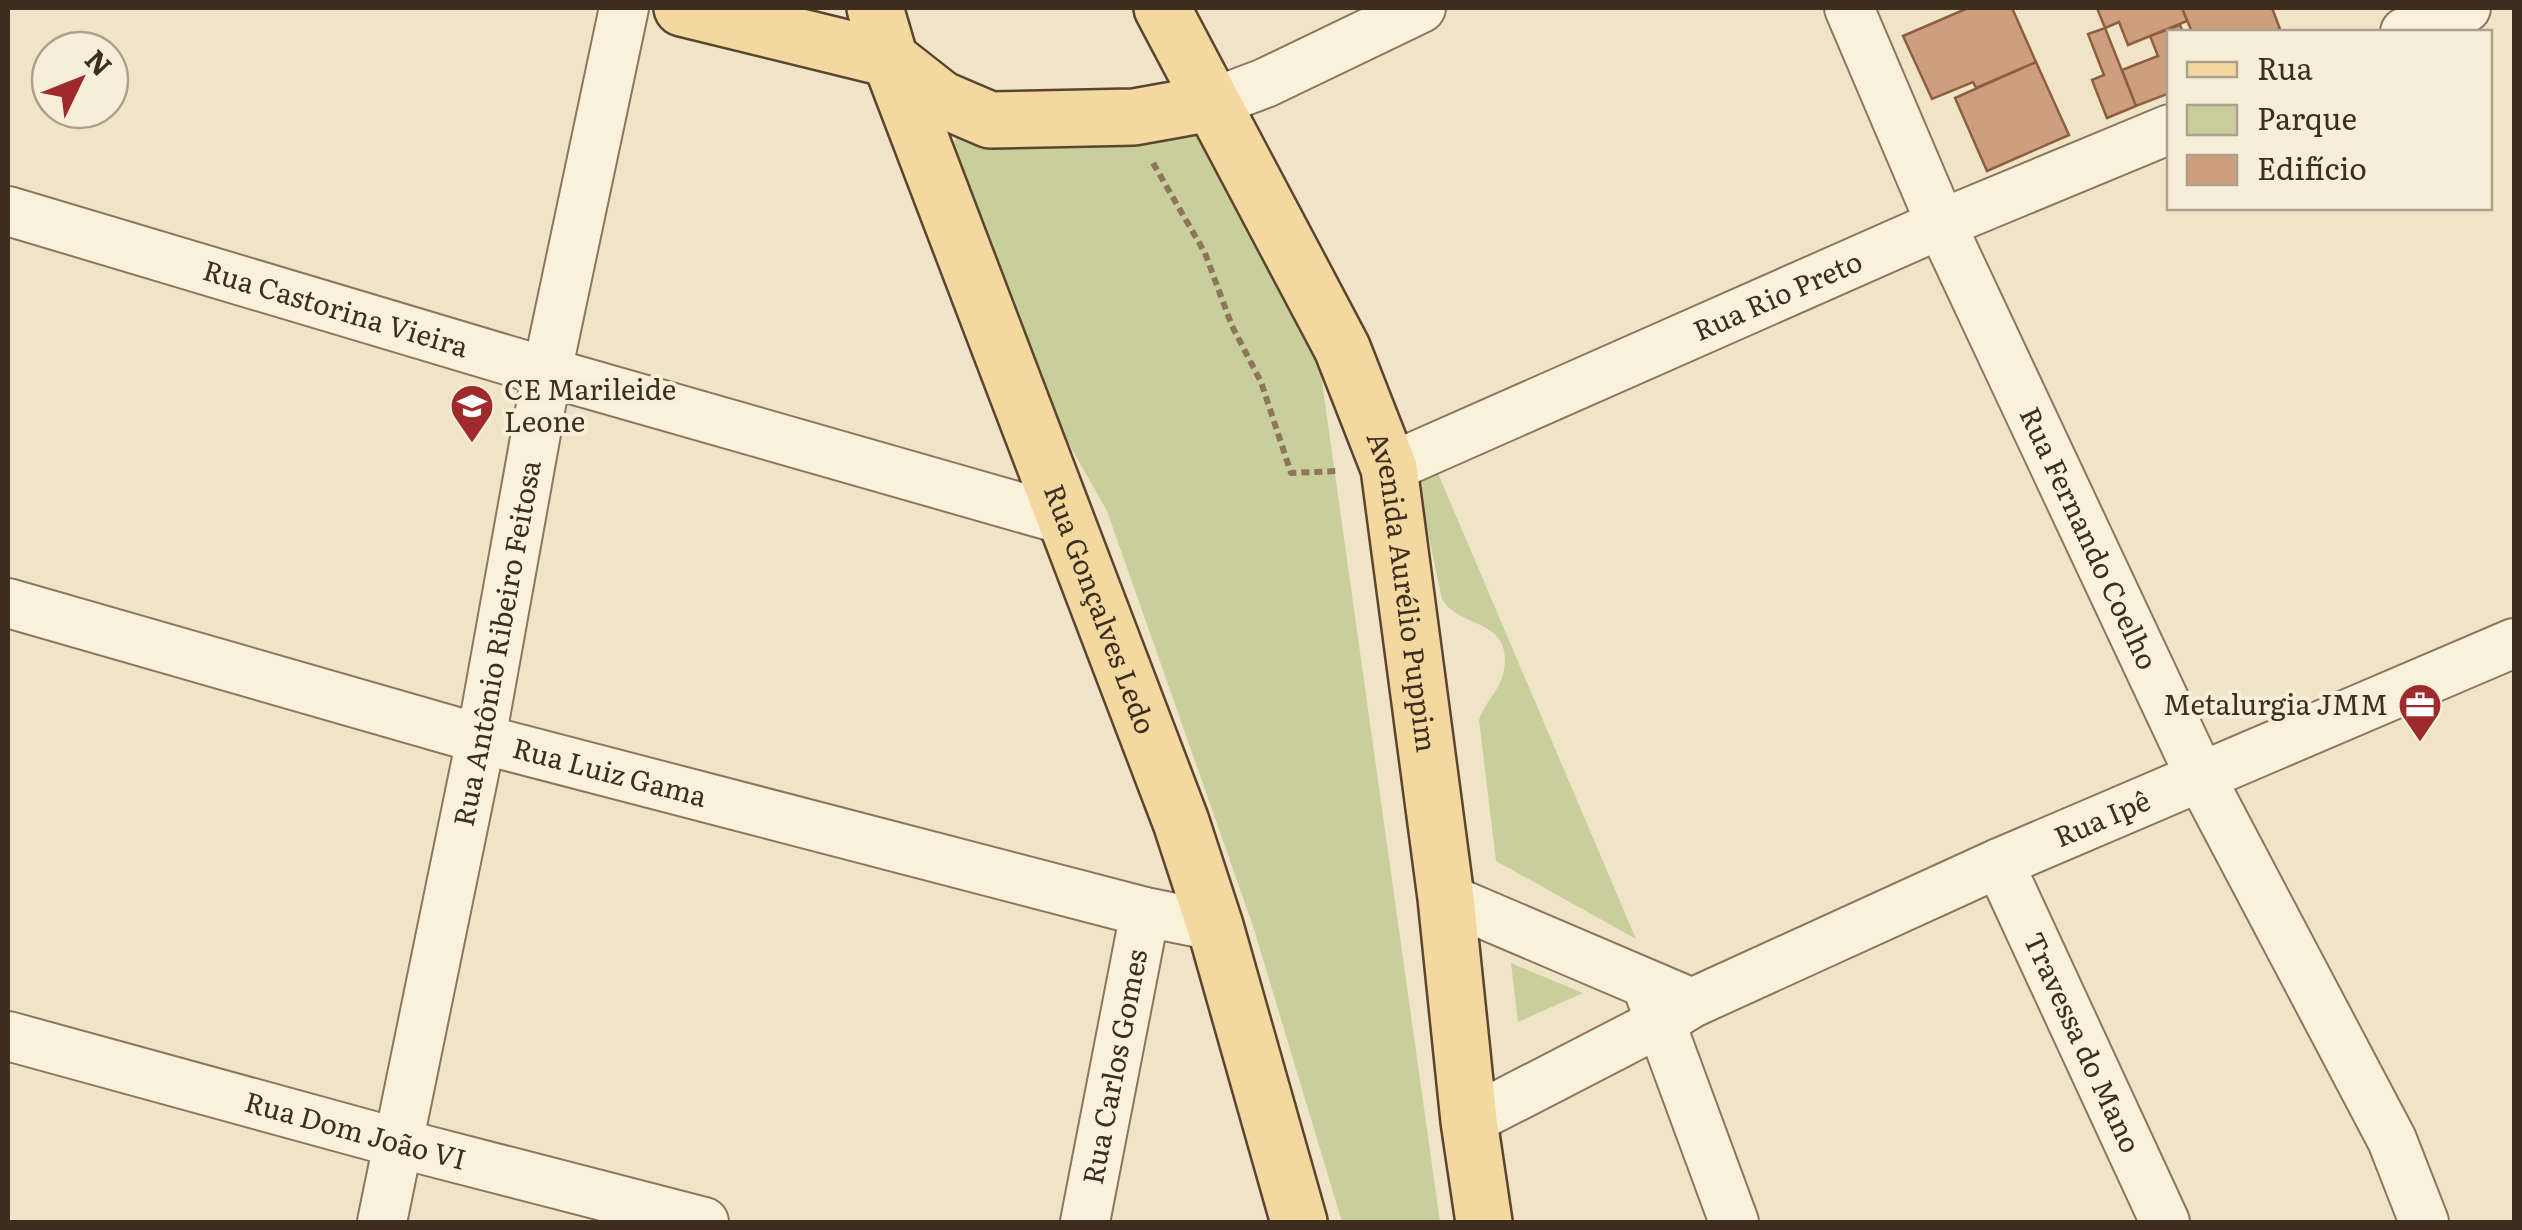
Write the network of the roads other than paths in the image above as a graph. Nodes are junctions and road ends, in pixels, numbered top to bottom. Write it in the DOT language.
graph roads {
  1 [pos="624,8"];
  2 [pos="682,8"];
  3 [pos="875,8"];
  4 [pos="1162,8"];
  5 [pos="1422,8"];
  6 [pos="1849,8"];
  7 [pos="2466,8"];
  8 [pos="2410,30"];
  9 [pos="890,59"];
  10 [pos="1212,103"];
  11 [pos="2167,131"];
  12 [pos="8,211"];
  13 [pos="1941,224"];
  14 [pos="547,372"];
  15 [pos="1389,468"];
  16 [pos="1068,521"];
  17 [pos="8,604"];
  18 [pos="2514,644"];
  19 [pos="481,740"];
  20 [pos="2201,778"];
  21 [pos="1999,863"];
  22 [pos="1446,898"];
  23 [pos="1145,912"];
  24 [pos="1215,926"];
  25 [pos="1666,1004"];
  26 [pos="8,1036"];
  27 [pos="1469,1121"];
  28 [pos="398,1144"];
  29 [pos="382,1222"];
  30 [pos="704,1222"];
  31 [pos="1085,1222"];
  32 [pos="1299,1222"];
  33 [pos="1484,1222"];
  34 [pos="1734,1222"];
  35 [pos="2165,1222"];
  36 [pos="2424,1222"];
  1 -- 14 [label="street, Rua Antônio Ribeiro Feitosa"];
  2 -- 9 [label="main road"];
  3 -- 9 [label="main road, Rua Gonçalves Ledo"];
  4 -- 10 [label="main road, Avenida Aurélio Puppim"];
  5 -- 10 [label="street"];
  6 -- 13 [label="street, Rua Fernando Coelho"];
  7 -- 8 [label="street"];
  9 -- 10 [label="main road"];
  9 -- 16 [label="main road, Rua Gonçalves Ledo"];
  10 -- 15 [label="main road, Avenida Aurélio Puppim"];
  11 -- 13 [label="street, Rua Rio Preto"];
  12 -- 14 [label="street, Rua Castorina Vieira"];
  13 -- 15 [label="street, Rua Rio Preto"];
  13 -- 20 [label="street, Rua Fernando Coelho"];
  14 -- 16 [label="street, Rua Castorina Vieira"];
  14 -- 19 [label="street, Rua Antônio Ribeiro Feitosa"];
  15 -- 22 [label="main road, Avenida Aurélio Puppim"];
  16 -- 24 [label="main road, Rua Gonçalves Ledo"];
  17 -- 19 [label="street, Rua Luiz Gama"];
  18 -- 20 [label="street, Rua Ipê"];
  19 -- 23 [label="street, Rua Luiz Gama"];
  19 -- 28 [label="street, Rua Antônio Ribeiro Feitosa"];
  20 -- 21 [label="street, Rua Ipê"];
  20 -- 36 [label="street, Rua Fernando Coelho"];
  21 -- 25 [label="street, Rua Ipê"];
  21 -- 35 [label="street, Travessa do Mano"];
  22 -- 25 [label="street"];
  22 -- 27 [label="main road, Avenida Aurélio Puppim"];
  23 -- 24 [label="street, Rua Luiz Gama"];
  23 -- 31 [label="street, Rua Carlos Gomes"];
  24 -- 32 [label="main road, Rua Gonçalves Ledo"];
  25 -- 27 [label="street, Rua Ipê"];
  25 -- 34 [label="street"];
  26 -- 28 [label="street, Rua Dom João VI"];
  27 -- 33 [label="main road, Avenida Aurélio Puppim"];
  28 -- 29 [label="street, Rua Antônio Ribeiro Feitosa"];
  28 -- 30 [label="street, Rua Dom João VI"];
}
